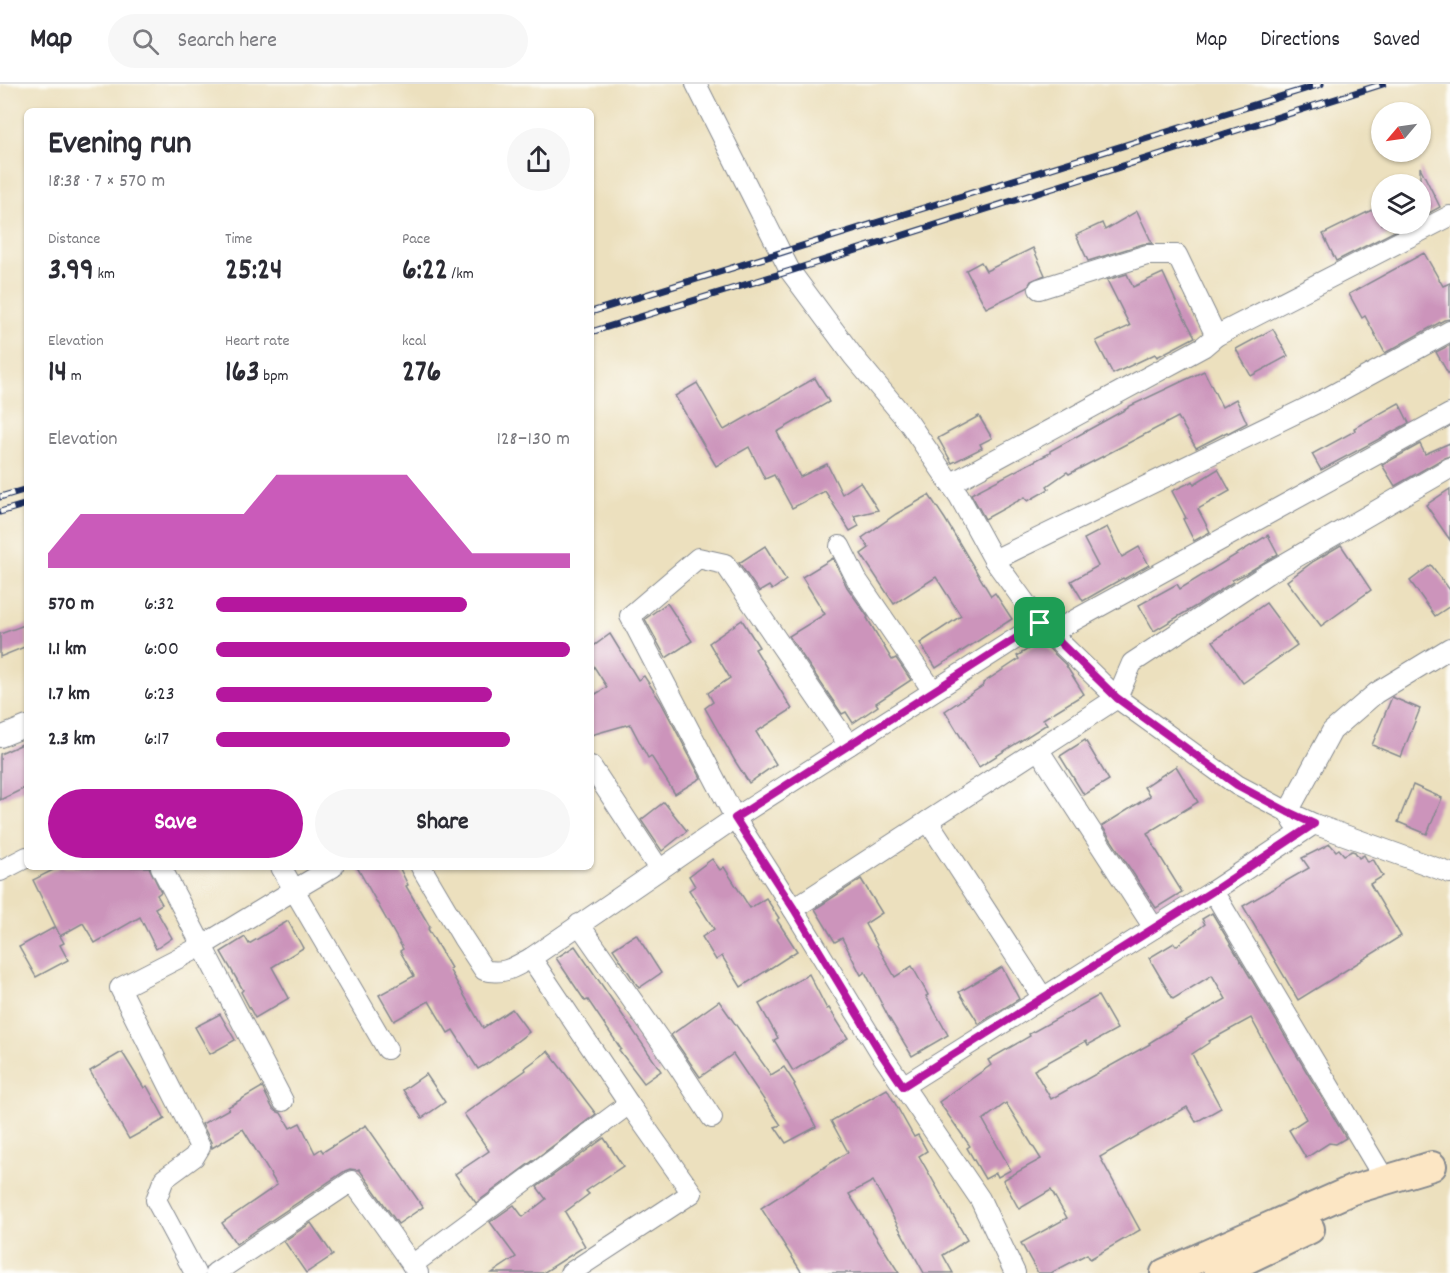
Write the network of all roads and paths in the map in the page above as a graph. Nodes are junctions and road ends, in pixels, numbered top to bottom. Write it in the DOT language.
graph roads {
  1 [pos="696,84"];
  2 [pos="1450,216"];
  3 [pos="1039,289"];
  4 [pos="1450,331"];
  5 [pos="1216,336"];
  6 [pos="1450,414"];
  7 [pos="1450,468"];
  8 [pos="950,484"];
  9 [pos="840,546"];
  10 [pos="994,560"];
  11 [pos="1045,628"];
  12 [pos="1450,648"];
  13 [pos="933,691"];
  14 [pos="1117,698"];
  15 [pos="24,727"];
  16 [pos="0,737"];
  17 [pos="849,745"];
  18 [pos="1038,749"];
  19 [pos="594,770"];
  20 [pos="1288,812"];
  21 [pos="735,818"];
  22 [pos="928,821"];
  23 [pos="1307,828"];
  24 [pos="24,859"];
  25 [pos="660,869"];
  26 [pos="163,870"];
  27 [pos="283,870"];
  28 [pos="328,870"];
  29 [pos="423,870"];
  30 [pos="0,871"];
  31 [pos="1450,873"];
  32 [pos="294,890"];
  33 [pos="1213,891"];
  34 [pos="794,909"];
  35 [pos="579,924"];
  36 [pos="1154,928"];
  37 [pos="202,946"];
  38 [pos="531,958"];
  39 [pos="1043,998"];
  40 [pos="387,1049"];
  41 [pos="903,1086"];
  42 [pos="283,1101"];
  43 [pos="629,1104"];
  44 [pos="712,1118"];
  45 [pos="1441,1161"];
  46 [pos="1385,1180"];
  47 [pos="415,1269"];
  48 [pos="195,1273"];
  49 [pos="215,1273"];
  50 [pos="570,1273"];
  51 [pos="1015,1273"];
  52 [pos="1165,1273"];
  53 [pos="1218,1273"];
  1 -- 8 [label="street"];
  2 -- 5 [label="street"];
  3 -- 5 [label="street"];
  4 -- 10 [label="street"];
  5 -- 8 [label="street"];
  6 -- 11 [label="street"];
  7 -- 14 [label="street"];
  8 -- 10 [label="street"];
  9 -- 13 [label="street"];
  10 -- 11 [label="street"];
  11 -- 13 [label="street"];
  11 -- 14 [label="street"];
  12 -- 20 [label="street"];
  13 -- 17 [label="street"];
  14 -- 18 [label="street"];
  14 -- 20 [label="street"];
  15 -- 16 [label="street"];
  17 -- 21 [label="street"];
  17 -- 21 [label="street"];
  18 -- 22 [label="street"];
  18 -- 36 [label="street"];
  19 -- 25 [label="street"];
  20 -- 23 [label="street"];
  21 -- 25 [label="street"];
  21 -- 34 [label="street"];
  22 -- 34 [label="street"];
  22 -- 39 [label="street"];
  23 -- 31 [label="street"];
  23 -- 33 [label="street"];
  24 -- 30 [label="street"];
  25 -- 35 [label="street"];
  26 -- 37 [label="street"];
  27 -- 32 [label="street"];
  28 -- 32 [label="street"];
  29 -- 38 [label="street"];
  32 -- 37 [label="street"];
  32 -- 40 [label="street"];
  33 -- 36 [label="street"];
  33 -- 46 [label="street"];
  34 -- 41 [label="street"];
  35 -- 38 [label="street"];
  35 -- 44 [label="street"];
  36 -- 39 [label="street"];
  37 -- 42 [label="street"];
  37 -- 48 [label="street"];
  38 -- 43 [label="street"];
  39 -- 41 [label="street"];
  41 -- 51 [label="street"];
  43 -- 47 [label="street"];
  43 -- 50 [label="street"];
  45 -- 46 [label="main road"];
  45 -- 53 [label="main road"];
  46 -- 52 [label="main road"];
  47 -- 49 [label="street"];
}
